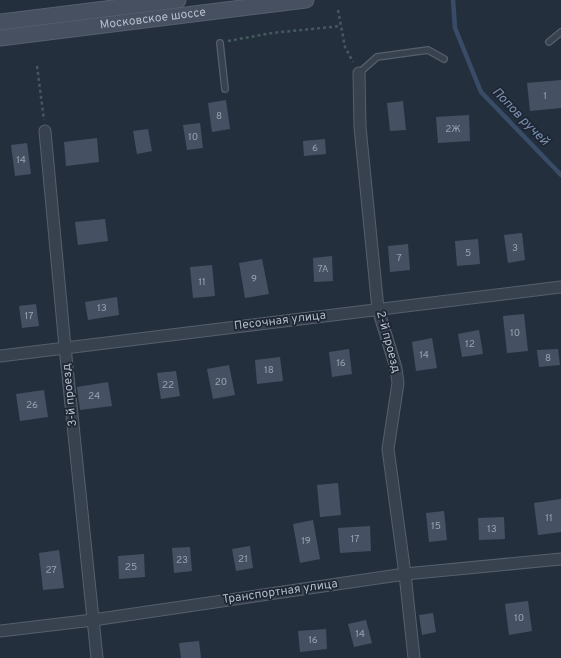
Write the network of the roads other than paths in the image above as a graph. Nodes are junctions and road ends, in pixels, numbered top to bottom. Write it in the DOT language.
graph roads {
  1 [pos="178,0"];
  2 [pos="306,0"];
  3 [pos="0,22"];
  4 [pos="561,32"];
  5 [pos="0,38"];
  6 [pos="549,42"];
  7 [pos="220,43"];
  8 [pos="444,59"];
  9 [pos="359,73"];
  10 [pos="225,89"];
  11 [pos="45,131"];
  12 [pos="561,287"];
  13 [pos="378,309"];
  14 [pos="65,347"];
  15 [pos="0,356"];
  16 [pos="561,559"];
  17 [pos="405,574"];
  18 [pos="93,620"];
  19 [pos="0,631"];
  20 [pos="97,658"];
  21 [pos="414,658"];
  1 -- 3 [label="main road, Московское шоссе"];
  2 -- 5 [label="main road, Московское шоссе"];
  4 -- 6 [label="lane"];
  7 -- 10 [label="lane"];
  8 -- 9 [label="lane"];
  9 -- 13 [label="street, 2-й проезд"];
  11 -- 14 [label="street, 3-й проезд"];
  12 -- 13 [label="street, Песочная улица"];
  13 -- 14 [label="street, Песочная улица"];
  13 -- 17 [label="street, 2-й проезд"];
  14 -- 15 [label="street, Песочная улица"];
  14 -- 18 [label="street, 3-й проезд"];
  16 -- 17 [label="street, Транспортная улица"];
  17 -- 18 [label="street, Транспортная улица"];
  17 -- 21 [label="street, 2-й проезд"];
  18 -- 19 [label="street, Транспортная улица"];
  18 -- 20 [label="street, 3-й проезд"];
}
